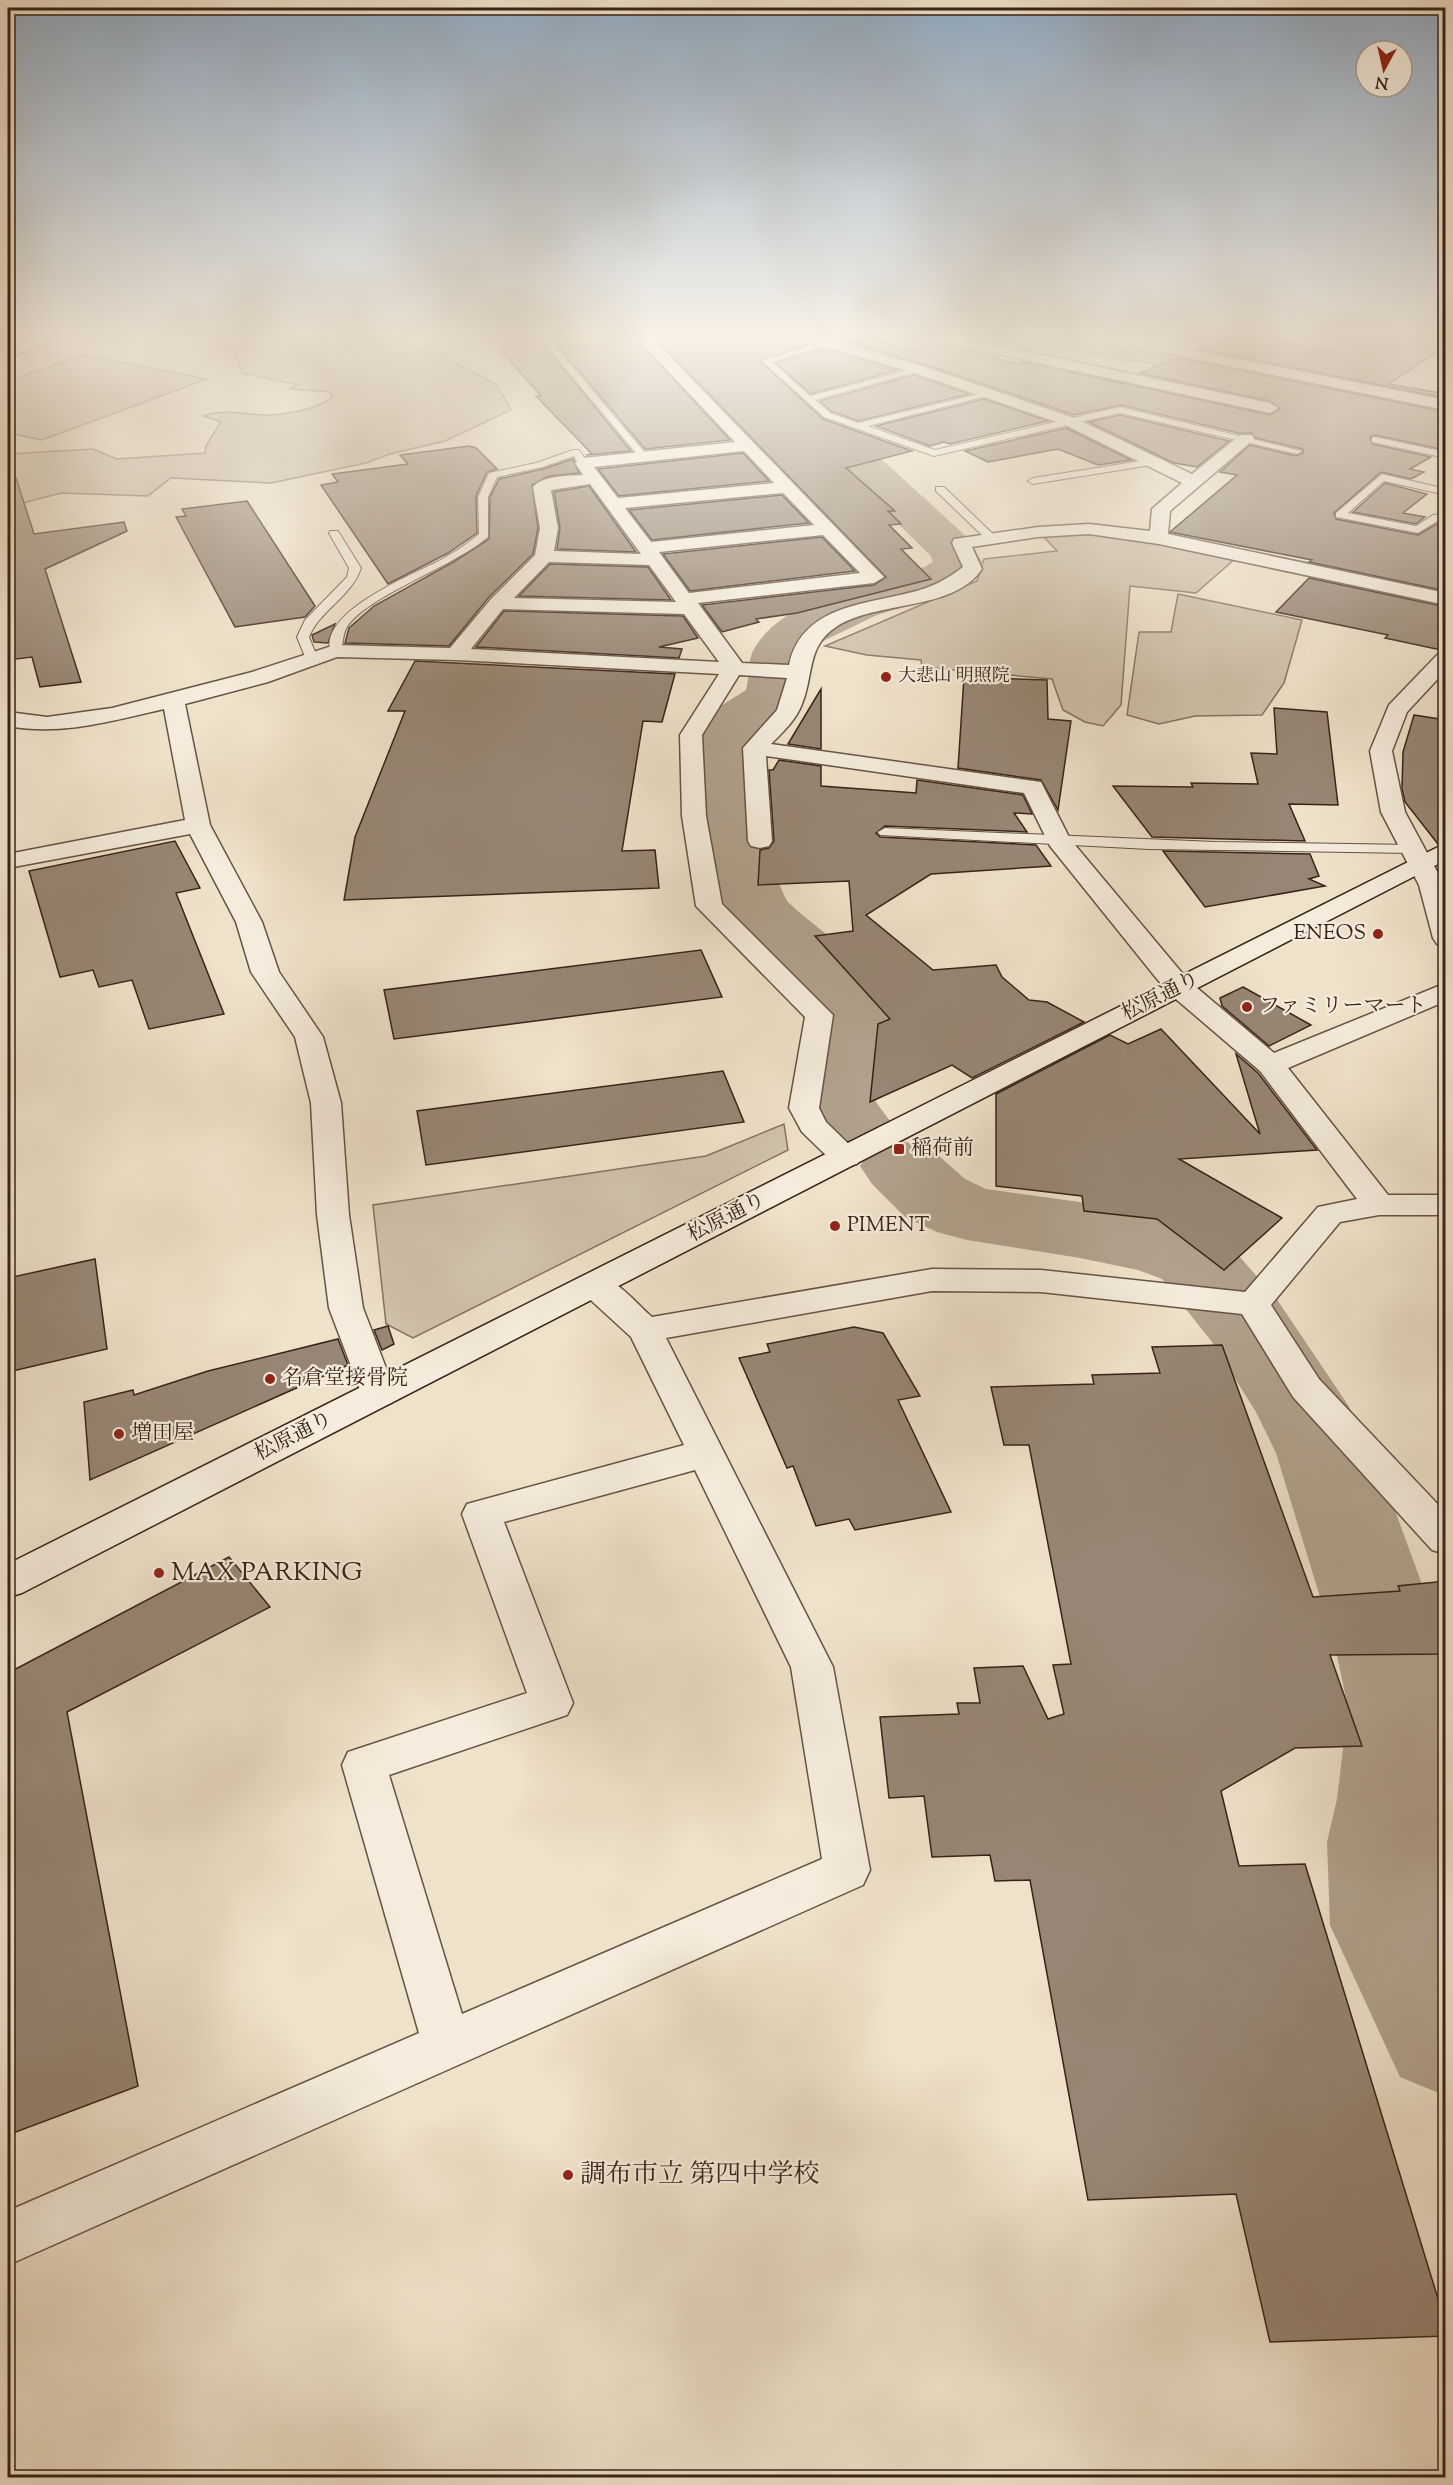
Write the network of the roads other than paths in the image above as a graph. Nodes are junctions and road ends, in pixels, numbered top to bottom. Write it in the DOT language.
graph roads {
  1 [pos="570,454"];
  2 [pos="577,454"];
  3 [pos="641,454"];
  4 [pos="673,454"];
  5 [pos="756,454"];
  6 [pos="1137,454"];
  7 [pos="1227,454"];
  8 [pos="644,457"];
  9 [pos="1153,462"];
  10 [pos="588,471"];
  11 [pos="1032,481"];
  12 [pos="1194,482"];
  13 [pos="788,487"];
  14 [pos="940,489"];
  15 [pos="1446,492"];
  16 [pos="612,504"];
  17 [pos="1446,517"];
  18 [pos="828,529"];
  19 [pos="334,533"];
  20 [pos="1159,538"];
  21 [pos="992,539"];
  22 [pos="651,554"];
  23 [pos="544,556"];
  24 [pos="1446,599"];
  25 [pos="498,603"];
  26 [pos="689,604"];
  27 [pos="456,654"];
  28 [pos="324,655"];
  29 [pos="1446,657"];
  30 [pos="745,669"];
  31 [pos="791,672"];
  32 [pos="173,700"];
  33 [pos="8,720"];
  34 [pos="754,748"];
  35 [pos="198,825"];
  36 [pos="885,832"];
  37 [pos="760,841"];
  38 [pos="1059,841"];
  39 [pos="1446,850"];
  40 [pos="1417,856"];
  41 [pos="8,861"];
  42 [pos="1446,938"];
  43 [pos="1180,988"];
  44 [pos="1446,991"];
  45 [pos="1270,1065"];
  46 [pos="846,1157"];
  47 [pos="1379,1205"];
  48 [pos="1446,1205"];
  49 [pos="595,1285"];
  50 [pos="1253,1304"];
  51 [pos="645,1330"];
  52 [pos="378,1394"];
  53 [pos="706,1453"];
  54 [pos="1446,1539"];
  55 [pos="8,1582"];
  56 [pos="447,2045"];
  57 [pos="8,2238"];
  1 -- 28 [label="lane"];
  2 -- 10 [label="lane"];
  3 -- 8 [label="lane"];
  4 -- 8 [label="street"];
  5 -- 13 [label="street"];
  6 -- 9 [label="street"];
  7 -- 12 [label="street"];
  8 -- 10 [label="street"];
  9 -- 11 [label="lane"];
  9 -- 12 [label="street"];
  10 -- 16 [label="street"];
  10 -- 23 [label="street"];
  12 -- 20 [label="street"];
  13 -- 16 [label="street"];
  13 -- 18 [label="street"];
  14 -- 21 [label="lane"];
  15 -- 17 [label="lane"];
  16 -- 22 [label="street"];
  18 -- 22 [label="street"];
  18 -- 26 [label="street"];
  19 -- 28 [label="lane"];
  20 -- 21 [label="street"];
  20 -- 24 [label="street"];
  21 -- 31 [label="street"];
  22 -- 23 [label="street"];
  22 -- 26 [label="street"];
  23 -- 25 [label="street"];
  25 -- 26 [label="street"];
  25 -- 27 [label="street"];
  26 -- 30 [label="street"];
  27 -- 28 [label="street"];
  27 -- 30 [label="street"];
  28 -- 32 [label="street"];
  29 -- 40 [label="street"];
  30 -- 31 [label="street"];
  30 -- 46 [label="street"];
  31 -- 34 [label="street"];
  32 -- 33 [label="street"];
  32 -- 35 [label="street"];
  34 -- 37 [label="street"];
  34 -- 38 [label="street"];
  35 -- 41 [label="street"];
  35 -- 52 [label="street"];
  36 -- 38 [label="lane"];
  38 -- 40 [label="lane"];
  38 -- 43 [label="street"];
  39 -- 40 [label="street, 松原通り"];
  40 -- 42 [label="street"];
  40 -- 43 [label="street, 松原通り"];
  43 -- 45 [label="street"];
  43 -- 46 [label="street, 松原通り"];
  44 -- 45 [label="street"];
  45 -- 47 [label="street"];
  46 -- 49 [label="street, 松原通り"];
  47 -- 48 [label="street"];
  47 -- 50 [label="street"];
  49 -- 51 [label="street"];
  49 -- 52 [label="street, 松原通り"];
  50 -- 51 [label="street"];
  50 -- 54 [label="street"];
  51 -- 53 [label="street"];
  52 -- 55 [label="street, 松原通り"];
  53 -- 56 [label="street"];
  53 -- 56 [label="street"];
  56 -- 57 [label="street"];
}
